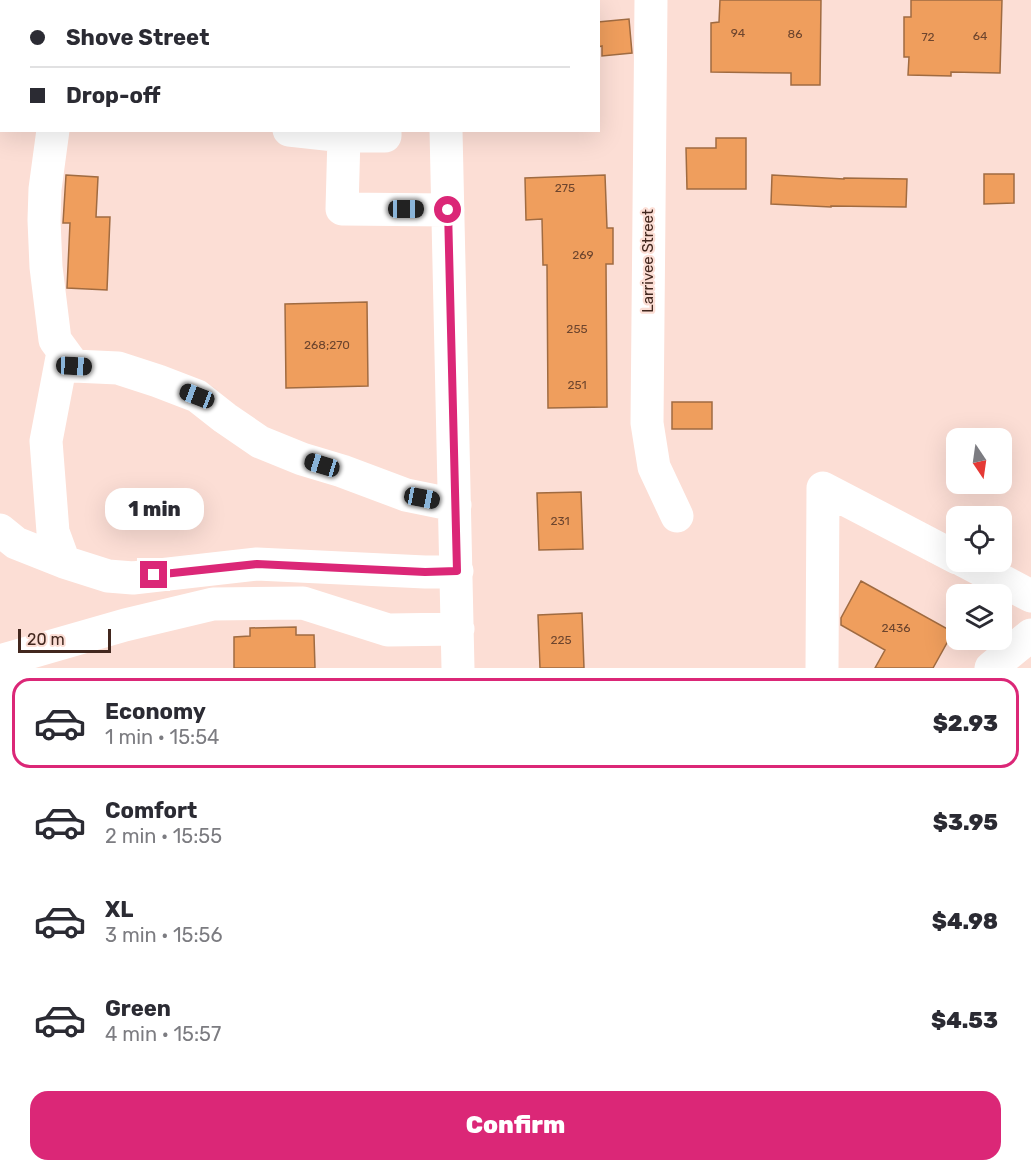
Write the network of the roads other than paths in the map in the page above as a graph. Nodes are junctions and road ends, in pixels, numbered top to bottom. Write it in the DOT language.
graph roads {
  1 [pos="651,0"];
  2 [pos="53,132"];
  3 [pos="307,132"];
  4 [pos="385,132"];
  5 [pos="446,132"];
  6 [pos="344,136"];
  7 [pos="448,210"];
  8 [pos="63,352"];
  9 [pos="455,505"];
  10 [pos="676,516"];
  11 [pos="0,530"];
  12 [pos="946,552"];
  13 [pos="64,562"];
  14 [pos="257,564"];
  15 [pos="457,571"];
  16 [pos="985,572"];
  17 [pos="1031,596"];
  18 [pos="261,604"];
  19 [pos="458,629"];
  20 [pos="1031,635"];
  21 [pos="0,662"];
  22 [pos="458,668"];
  23 [pos="822,668"];
  24 [pos="991,668"];
  1 -- 10 [label="street, Larrivee Street"];
  2 -- 8 [label="street"];
  3 -- 6 [label="street"];
  4 -- 6 [label="street"];
  5 -- 7 [label="street"];
  6 -- 7 [label="street"];
  7 -- 9 [label="street"];
  8 -- 9 [label="street"];
  8 -- 13 [label="street"];
  9 -- 15 [label="street"];
  11 -- 13 [label="street"];
  12 -- 23 [label="street"];
  13 -- 14 [label="street"];
  14 -- 15 [label="street"];
  14 -- 18 [label="street"];
  15 -- 19 [label="street"];
  16 -- 17 [label="street"];
  18 -- 19 [label="street"];
  18 -- 21 [label="street"];
  19 -- 22 [label="street"];
  20 -- 24 [label="street"];
}
